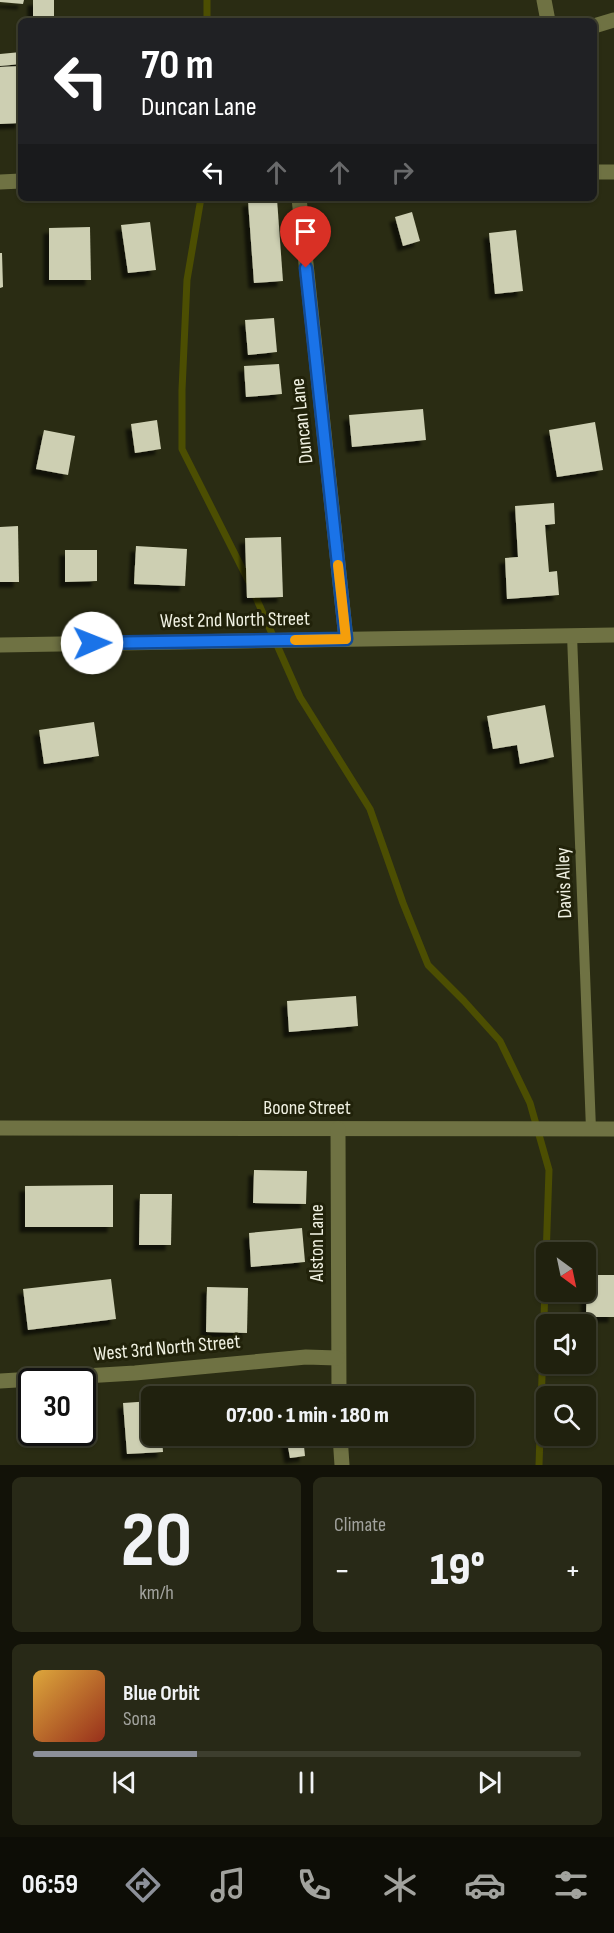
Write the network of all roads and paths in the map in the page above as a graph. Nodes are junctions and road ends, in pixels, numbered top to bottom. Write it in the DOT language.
graph roads {
  1 [pos="544,0"];
  2 [pos="547,18"];
  3 [pos="614,20"];
  4 [pos="597,25"];
  5 [pos="597,172"];
  6 [pos="614,172"];
  7 [pos="18,181"];
  8 [pos="0,182"];
  9 [pos="299,201"];
  10 [pos="572,635"];
  11 [pos="614,635"];
  12 [pos="346,639"];
  13 [pos="0,645"];
  14 [pos="0,1128"];
  15 [pos="338,1129"];
  16 [pos="591,1129"];
  17 [pos="614,1130"];
  18 [pos="338,1358"];
  19 [pos="0,1381"];
  20 [pos="339,1386"];
  21 [pos="341,1446"];
  22 [pos="342,1465"];
  1 -- 2 [label="street"];
  3 -- 4 [label="street"];
  5 -- 6 [label="street"];
  7 -- 8 [label="street"];
  9 -- 12 [label="street, Duncan Lane"];
  10 -- 11 [label="street, West 2nd North Street"];
  10 -- 12 [label="street, West 2nd North Street"];
  10 -- 16 [label="lane, Davis Alley"];
  12 -- 13 [label="street, West 2nd North Street"];
  14 -- 15 [label="street, Boone Street"];
  15 -- 16 [label="street, Boone Street"];
  15 -- 18 [label="street, Alston Lane"];
  16 -- 17 [label="street, Boone Street"];
  18 -- 19 [label="street, West 3rd North Street"];
  18 -- 20 [label="street, Alston Lane"];
  21 -- 22 [label="street"];
}
